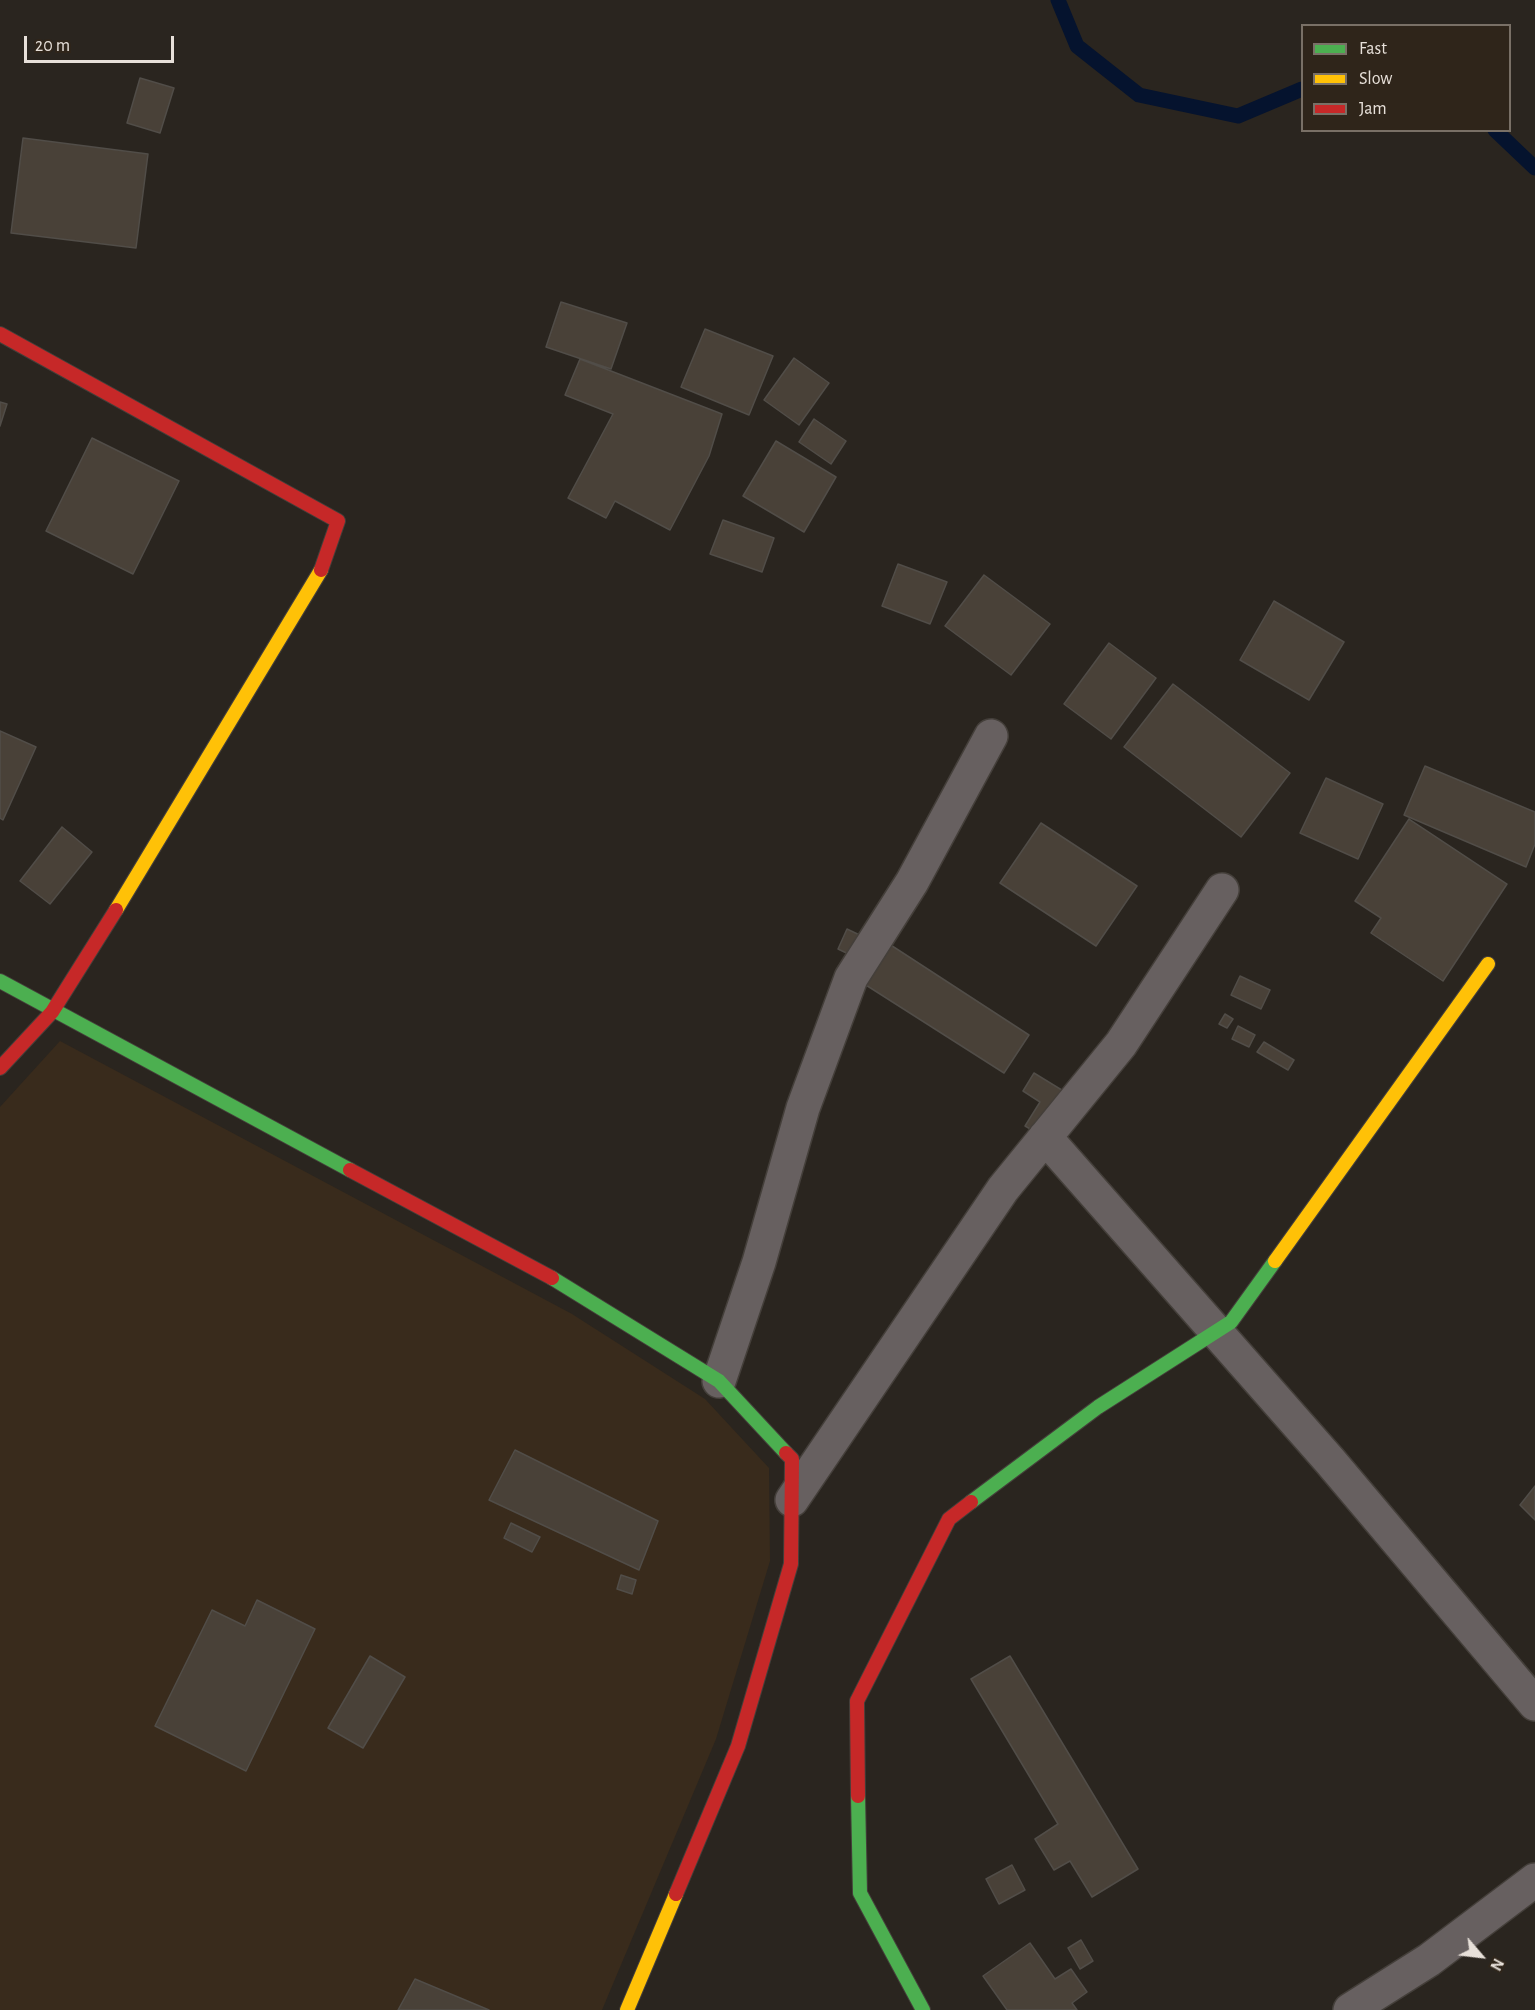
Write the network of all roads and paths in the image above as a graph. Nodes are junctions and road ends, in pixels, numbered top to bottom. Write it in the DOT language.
graph roads {
  1 [pos="0,334"];
  2 [pos="991,736"];
  3 [pos="1222,890"];
  4 [pos="1488,964"];
  5 [pos="0,981"];
  6 [pos="52,1011"];
  7 [pos="0,1068"];
  8 [pos="1045,1137"];
  9 [pos="1215,1332"];
  10 [pos="719,1382"];
  11 [pos="792,1500"];
  12 [pos="1535,1704"];
  13 [pos="1535,1880"];
  14 [pos="627,2010"];
  15 [pos="923,2010"];
  16 [pos="1350,2010"];
  1 -- 6 [label="street"];
  2 -- 10 [label="street"];
  3 -- 8 [label="street"];
  4 -- 9 [label="street"];
  5 -- 6 [label="street"];
  6 -- 7 [label="street"];
  6 -- 10 [label="street"];
  8 -- 9 [label="street"];
  8 -- 11 [label="street"];
  9 -- 12 [label="street"];
  9 -- 15 [label="street"];
  10 -- 11 [label="street"];
  11 -- 14 [label="street"];
  13 -- 16 [label="street"];
}
